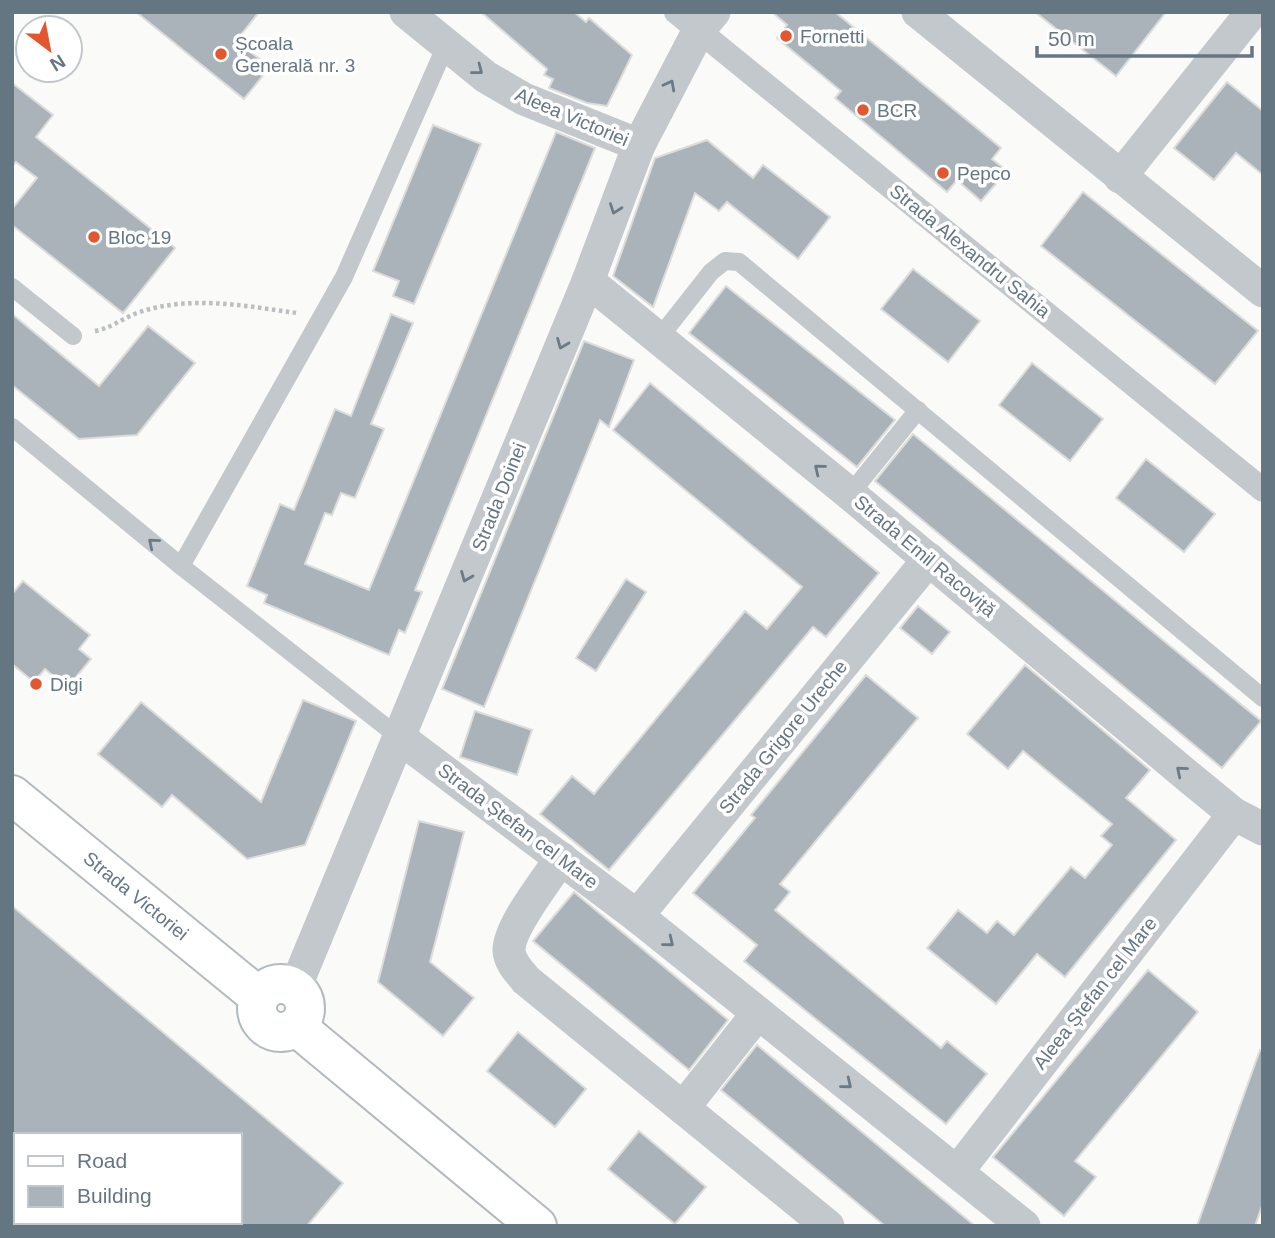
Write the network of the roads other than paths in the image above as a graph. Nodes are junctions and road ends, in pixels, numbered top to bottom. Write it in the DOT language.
graph roads {
  1 [pos="405,12"];
  2 [pos="918,12"];
  3 [pos="1252,12"];
  4 [pos="696,18"];
  5 [pos="446,45"];
  6 [pos="639,145"];
  7 [pos="1120,177"];
  8 [pos="588,281"];
  9 [pos="12,287"];
  10 [pos="1263,291"];
  11 [pos="74,336"];
  12 [pos="659,338"];
  13 [pos="918,410"];
  14 [pos="12,427"];
  15 [pos="1263,490"];
  16 [pos="850,494"];
  17 [pos="929,559"];
  18 [pos="181,566"];
  19 [pos="1263,698"];
  20 [pos="400,738"];
  21 [pos="12,795"];
  22 [pos="1234,814"];
  23 [pos="1263,830"];
  24 [pos="561,858"];
  25 [pos="636,916"];
  26 [pos="277,993"];
  27 [pos="758,1013"];
  28 [pos="683,1108"];
  29 [pos="957,1172"];
  30 [pos="988,1215"];
  31 [pos="537,1226"];
  32 [pos="828,1226"];
  33 [pos="1024,1226"];
  1 -- 5 [label="street, Aleea Victoriei"];
  2 -- 7 [label="street"];
  3 -- 7 [label="street"];
  6 -- 4 [label="street, Strada Doinei, one-way"];
  4 -- 15 [label="street, Strada Alexandru Sahia"];
  5 -- 6 [label="street, Aleea Victoriei, one-way"];
  5 -- 18 [label="lane"];
  6 -- 8 [label="street, Strada Doinei, one-way"];
  7 -- 10 [label="street"];
  8 -- 12 [label="street, Strada Emil Racoviță"];
  8 -- 20 [label="street, Strada Doinei, one-way"];
  9 -- 11 [label="lane"];
  12 -- 13 [label="lane"];
  16 -- 12 [label="street, Strada Emil Racoviță, one-way"];
  13 -- 16 [label="lane"];
  13 -- 19 [label="lane"];
  18 -- 14 [label="lane, Strada Ștefan cel Mare, one-way"];
  16 -- 17 [label="street, Strada Emil Racoviță"];
  22 -- 17 [label="street, Strada Emil Racoviță, one-way"];
  17 -- 25 [label="street, Strada Grigore Ureche"];
  18 -- 20 [label="lane, Strada Ștefan cel Mare"];
  20 -- 24 [label="street, Strada Ștefan cel Mare"];
  20 -- 26 [label="street, Strada Doinei"];
  21 -- 26 [label="main road, Strada Victoriei"];
  22 -- 23 [label="street, Strada Emil Racoviță"];
  22 -- 29 [label="street, Aleea Ștefan cel Mare"];
  24 -- 25 [label="street, Strada Ștefan cel Mare"];
  24 -- 28 [label="street"];
  25 -- 27 [label="street, Strada Ștefan cel Mare, one-way"];
  26 -- 31 [label="main road"];
  27 -- 28 [label="street"];
  27 -- 29 [label="street, Strada Ștefan cel Mare, one-way"];
  28 -- 32 [label="street"];
  29 -- 30 [label="street, Strada Ștefan cel Mare"];
  30 -- 33 [label="street, Strada Ștefan cel Mare"];
}
